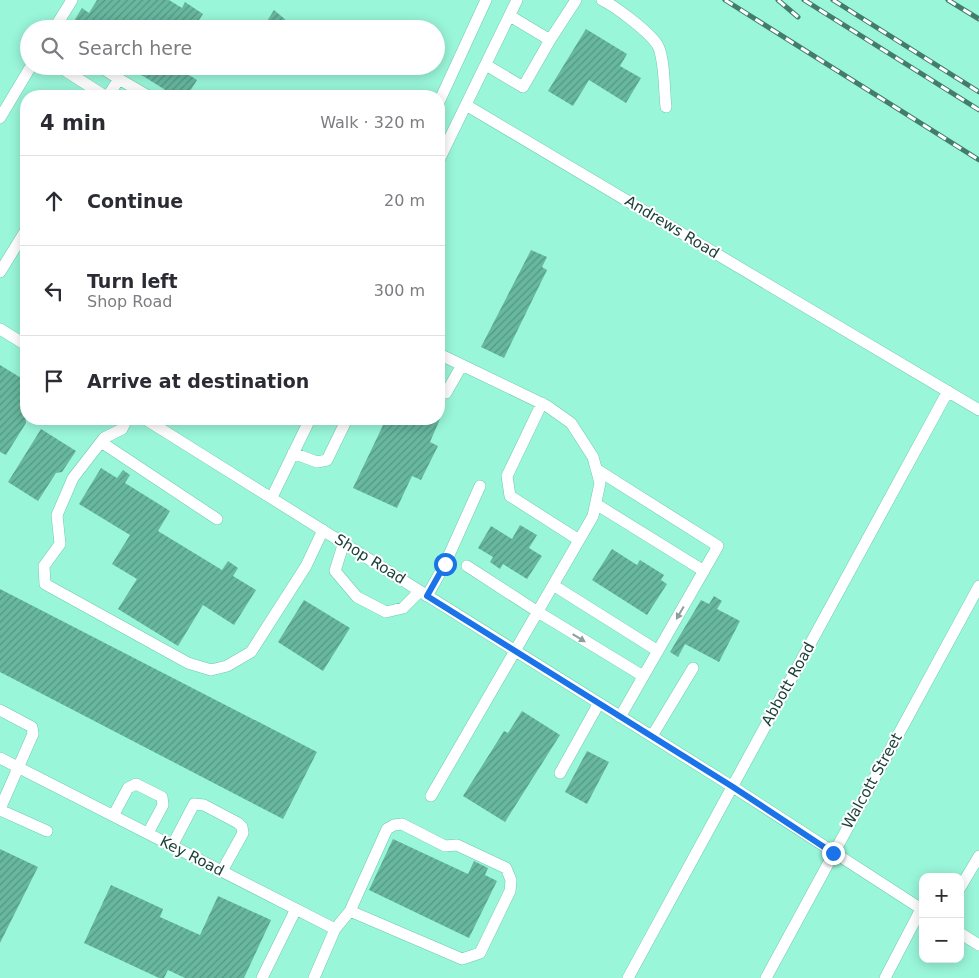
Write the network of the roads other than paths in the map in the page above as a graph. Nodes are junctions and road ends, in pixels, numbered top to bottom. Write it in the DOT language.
graph roads {
  1 [pos="72,0"];
  2 [pos="486,0"];
  3 [pos="517,0"];
  4 [pos="576,0"];
  5 [pos="602,0"];
  6 [pos="510,16"];
  7 [pos="60,20"];
  8 [pos="550,40"];
  9 [pos="486,65"];
  10 [pos="26,75"];
  11 [pos="73,75"];
  12 [pos="113,75"];
  13 [pos="119,79"];
  14 [pos="97,90"];
  15 [pos="111,90"];
  16 [pos="138,90"];
  17 [pos="445,90"];
  18 [pos="466,106"];
  19 [pos="666,108"];
  20 [pos="0,118"];
  21 [pos="445,148"];
  22 [pos="20,240"];
  23 [pos="0,272"];
  24 [pos="0,329"];
  25 [pos="20,341"];
  26 [pos="445,357"];
  27 [pos="462,365"];
  28 [pos="948,390"];
  29 [pos="446,393"];
  30 [pos="542,404"];
  31 [pos="979,410"];
  32 [pos="124,425"];
  33 [pos="155,425"];
  34 [pos="307,425"];
  35 [pos="344,425"];
  36 [pos="101,442"];
  37 [pos="293,453"];
  38 [pos="596,469"];
  39 [pos="480,486"];
  40 [pos="272,497"];
  41 [pos="596,504"];
  42 [pos="218,519"];
  43 [pos="324,530"];
  44 [pos="579,540"];
  45 [pos="344,542"];
  46 [pos="467,566"];
  47 [pos="704,571"];
  48 [pos="553,586"];
  49 [pos="979,586"];
  50 [pos="424,593"];
  51 [pos="538,612"];
  52 [pos="658,650"];
  53 [pos="515,651"];
  54 [pos="693,668"];
  55 [pos="644,676"];
  56 [pos="599,703"];
  57 [pos="0,710"];
  58 [pos="620,717"];
  59 [pos="652,736"];
  60 [pos="0,758"];
  61 [pos="19,767"];
  62 [pos="560,774"];
  63 [pos="733,787"];
  64 [pos="431,796"];
  65 [pos="0,810"];
  66 [pos="113,816"];
  67 [pos="47,831"];
  68 [pos="148,833"];
  69 [pos="172,846"];
  70 [pos="833,853"];
  71 [pos="979,856"];
  72 [pos="222,871"];
  73 [pos="964,881"];
  74 [pos="919,908"];
  75 [pos="296,909"];
  76 [pos="350,911"];
  77 [pos="919,916"];
  78 [pos="336,929"];
  79 [pos="964,936"];
  80 [pos="979,945"];
  81 [pos="262,978"];
  82 [pos="314,978"];
  83 [pos="628,978"];
  84 [pos="766,978"];
  85 [pos="885,978"];
  1 -- 7 [label="street"];
  2 -- 17 [label="street"];
  3 -- 6 [label="street"];
  4 -- 8 [label="street"];
  5 -- 19 [label="street"];
  6 -- 8 [label="street"];
  6 -- 9 [label="street"];
  8 -- 9 [label="street"];
  9 -- 18 [label="street"];
  10 -- 20 [label="street"];
  11 -- 14 [label="street"];
  12 -- 13 [label="street"];
  13 -- 15 [label="street"];
  13 -- 16 [label="street"];
  18 -- 21 [label="street"];
  18 -- 28 [label="street, Andrews Road"];
  22 -- 23 [label="street"];
  24 -- 25 [label="street"];
  26 -- 27 [label="street"];
  27 -- 29 [label="street"];
  27 -- 30 [label="street"];
  28 -- 31 [label="street, Andrews Road"];
  28 -- 63 [label="street, Abbott Road"];
  30 -- 38 [label="street"];
  30 -- 44 [label="street"];
  32 -- 36 [label="street"];
  33 -- 40 [label="street, Shop Road"];
  34 -- 37 [label="street"];
  35 -- 37 [label="street"];
  36 -- 42 [label="street"];
  36 -- 43 [label="street"];
  37 -- 40 [label="street"];
  38 -- 41 [label="street"];
  38 -- 47 [label="street"];
  39 -- 50 [label="street"];
  40 -- 43 [label="street, Shop Road"];
  41 -- 44 [label="street"];
  41 -- 47 [label="street"];
  43 -- 45 [label="street, Shop Road"];
  44 -- 48 [label="street"];
  45 -- 50 [label="street, Shop Road"];
  45 -- 50 [label="street"];
  46 -- 51 [label="street"];
  47 -- 52 [label="street, one-way"];
  48 -- 51 [label="street"];
  48 -- 52 [label="street"];
  49 -- 70 [label="street, Walcott Street"];
  50 -- 53 [label="street, Shop Road"];
  51 -- 53 [label="street"];
  51 -- 55 [label="street, one-way"];
  52 -- 55 [label="street"];
  53 -- 56 [label="street, Shop Road"];
  53 -- 64 [label="street"];
  54 -- 59 [label="street"];
  55 -- 58 [label="street"];
  56 -- 58 [label="street, Shop Road"];
  56 -- 62 [label="street"];
  57 -- 61 [label="street"];
  58 -- 59 [label="street, Shop Road"];
  59 -- 63 [label="street, Shop Road"];
  60 -- 61 [label="street, Key Road"];
  61 -- 65 [label="street"];
  61 -- 66 [label="street, Key Road"];
  63 -- 70 [label="street, Shop Road"];
  63 -- 83 [label="street, Abbott Road"];
  65 -- 67 [label="street"];
  66 -- 68 [label="street, Key Road"];
  66 -- 68 [label="street"];
  68 -- 69 [label="street, Key Road"];
  69 -- 72 [label="street, Key Road"];
  69 -- 72 [label="street"];
  70 -- 74 [label="street, Shop Road"];
  70 -- 84 [label="street, Walcott Street"];
  71 -- 73 [label="street"];
  72 -- 75 [label="street, Key Road"];
  75 -- 78 [label="street, Key Road"];
  75 -- 81 [label="street"];
  76 -- 76 [label="street"];
  76 -- 78 [label="street"];
  77 -- 85 [label="street"];
  78 -- 82 [label="street"];
  79 -- 80 [label="street"];
}
